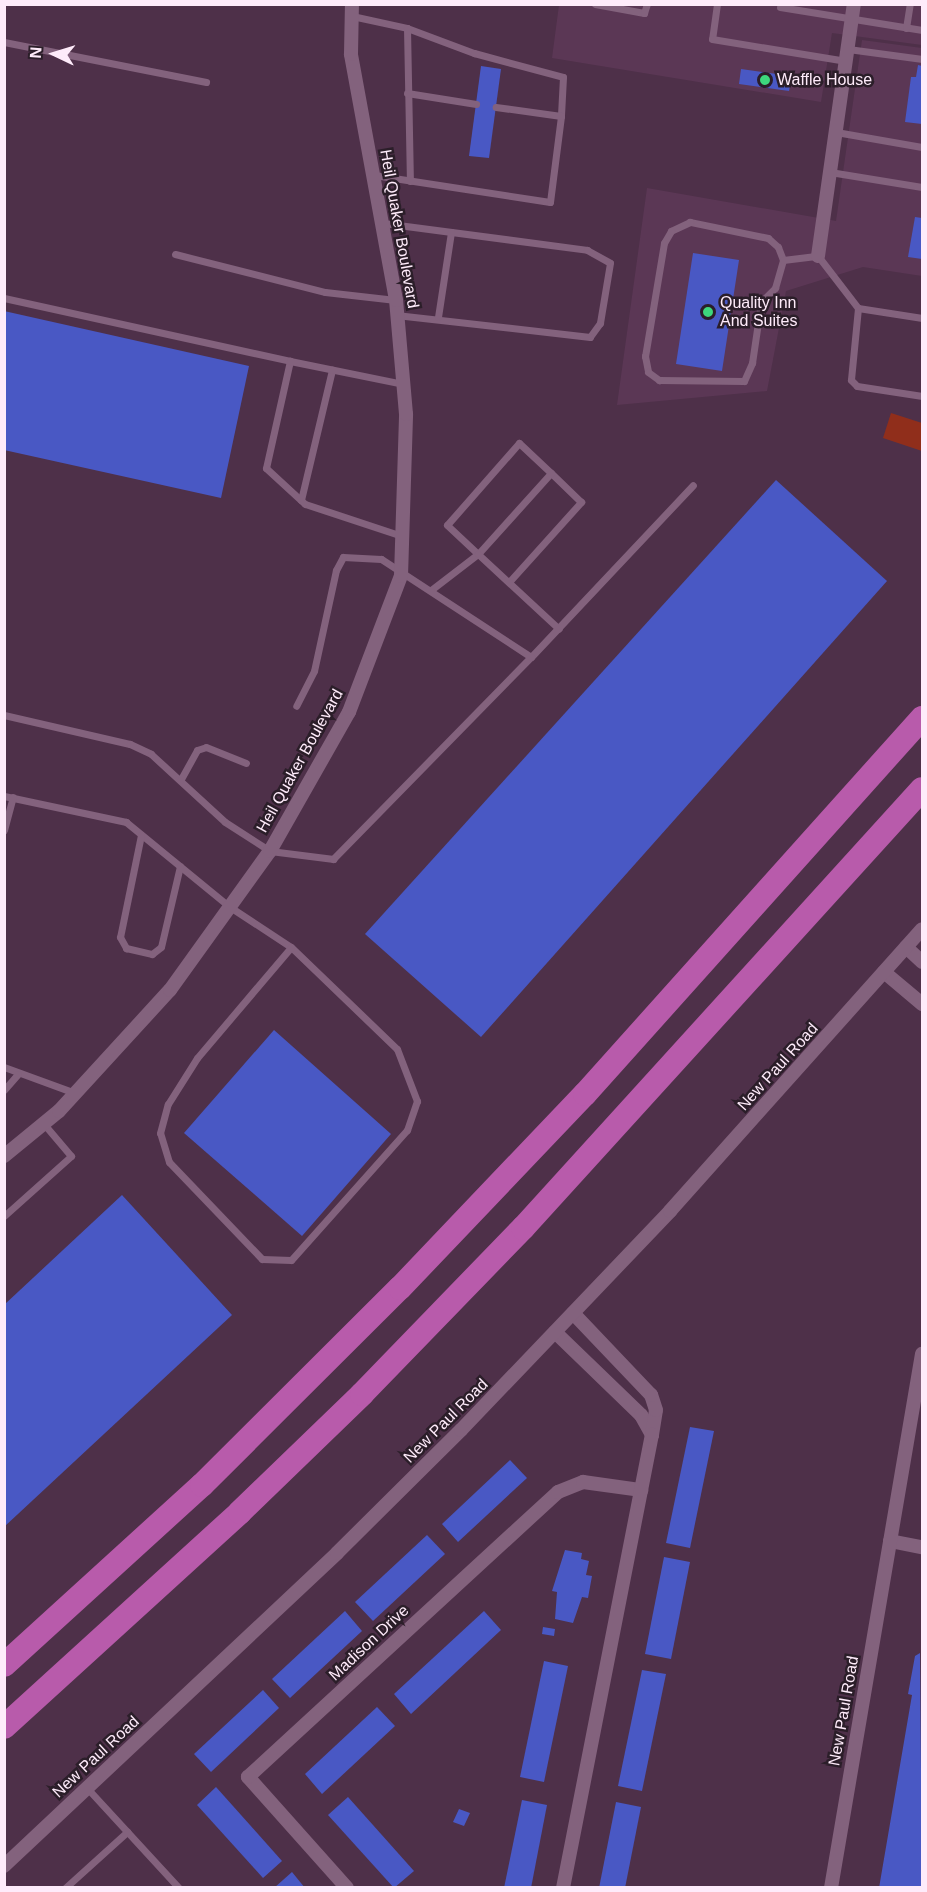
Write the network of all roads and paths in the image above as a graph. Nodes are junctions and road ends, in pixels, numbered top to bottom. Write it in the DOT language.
graph roads {
  1 [pos="595,4"];
  2 [pos="647,4"];
  3 [pos="717,4"];
  4 [pos="910,4"];
  5 [pos="780,7"];
  6 [pos="352,10"];
  7 [pos="853,11"];
  8 [pos="407,28"];
  9 [pos="906,28"];
  10 [pos="922,30"];
  11 [pos="4,42"];
  12 [pos="847,55"];
  13 [pos="922,59"];
  14 [pos="206,82"];
  15 [pos="407,93"];
  16 [pos="476,104"];
  17 [pos="496,107"];
  18 [pos="561,116"];
  19 [pos="836,132"];
  20 [pos="922,147"];
  21 [pos="830,172"];
  22 [pos="374,175"];
  23 [pos="410,181"];
  24 [pos="922,187"];
  25 [pos="383,223"];
  26 [pos="451,232"];
  27 [pos="175,254"];
  28 [pos="818,256"];
  29 [pos="783,260"];
  30 [pos="4,298"];
  31 [pos="396,300"];
  32 [pos="858,308"];
  33 [pos="398,315"];
  34 [pos="438,317"];
  35 [pos="922,318"];
  36 [pos="290,361"];
  37 [pos="332,370"];
  38 [pos="403,384"];
  39 [pos="922,396"];
  40 [pos="551,473"];
  41 [pos="693,485"];
  42 [pos="301,500"];
  43 [pos="402,536"];
  44 [pos="478,554"];
  45 [pos="401,576"];
  46 [pos="509,582"];
  47 [pos="431,590"];
  48 [pos="559,628"];
  49 [pos="531,657"];
  50 [pos="922,696"];
  51 [pos="296,706"];
  52 [pos="4,715"];
  53 [pos="922,718"];
  54 [pos="246,764"];
  55 [pos="181,779"];
  56 [pos="922,789"];
  57 [pos="8,797"];
  58 [pos="834,816"];
  59 [pos="4,830"];
  60 [pos="141,835"];
  61 [pos="270,851"];
  62 [pos="180,866"];
  63 [pos="231,907"];
  64 [pos="922,929"];
  65 [pos="291,947"];
  66 [pos="906,947"];
  67 [pos="922,962"];
  68 [pos="884,972"];
  69 [pos="922,1004"];
  70 [pos="4,1067"];
  71 [pos="18,1074"];
  72 [pos="4,1090"];
  73 [pos="75,1093"];
  74 [pos="44,1124"];
  75 [pos="4,1156"];
  76 [pos="4,1216"];
  77 [pos="573,1314"];
  78 [pos="555,1332"];
  79 [pos="922,1354"];
  80 [pos="618,1360"];
  81 [pos="602,1377"];
  82 [pos="652,1436"];
  83 [pos="641,1490"];
  84 [pos="890,1541"];
  85 [pos="922,1546"];
  86 [pos="4,1665"];
  87 [pos="4,1727"];
  88 [pos="87,1788"];
  89 [pos="127,1832"];
  90 [pos="4,1866"];
  91 [pos="65,1887"];
  92 [pos="179,1887"];
  93 [pos="347,1887"];
  94 [pos="563,1887"];
  95 [pos="831,1887"];
  1 -- 2 [label="lane"];
  3 -- 12 [label="lane"];
  4 -- 9 [label="lane"];
  5 -- 7 [label="lane"];
  6 -- 8 [label="lane"];
  6 -- 22 [label="street, Heil Quaker Boulevard"];
  7 -- 9 [label="lane"];
  7 -- 12 [label="street"];
  8 -- 15 [label="lane"];
  8 -- 18 [label="lane"];
  9 -- 10 [label="lane"];
  11 -- 14 [label="lane"];
  12 -- 13 [label="lane"];
  12 -- 19 [label="street"];
  15 -- 16 [label="lane"];
  15 -- 23 [label="lane"];
  17 -- 18 [label="lane"];
  18 -- 23 [label="lane"];
  19 -- 20 [label="lane"];
  19 -- 21 [label="street"];
  21 -- 24 [label="lane"];
  21 -- 28 [label="street"];
  22 -- 23 [label="lane"];
  22 -- 25 [label="street, Heil Quaker Boulevard"];
  25 -- 26 [label="lane"];
  25 -- 31 [label="street, Heil Quaker Boulevard"];
  26 -- 34 [label="lane"];
  26 -- 34 [label="lane"];
  27 -- 31 [label="lane"];
  28 -- 29 [label="lane"];
  28 -- 32 [label="lane"];
  29 -- 29 [label="lane"];
  30 -- 36 [label="lane"];
  31 -- 33 [label="street, Heil Quaker Boulevard"];
  32 -- 35 [label="lane"];
  32 -- 39 [label="lane"];
  33 -- 34 [label="lane"];
  33 -- 38 [label="street, Heil Quaker Boulevard"];
  36 -- 37 [label="lane"];
  36 -- 42 [label="lane"];
  37 -- 38 [label="lane"];
  37 -- 42 [label="lane"];
  38 -- 43 [label="street, Heil Quaker Boulevard"];
  40 -- 44 [label="lane"];
  40 -- 44 [label="lane"];
  40 -- 46 [label="lane"];
  41 -- 48 [label="lane"];
  42 -- 43 [label="lane"];
  43 -- 45 [label="street, Heil Quaker Boulevard"];
  44 -- 46 [label="lane"];
  44 -- 47 [label="lane"];
  45 -- 47 [label="lane"];
  45 -- 51 [label="lane"];
  45 -- 61 [label="street, Heil Quaker Boulevard"];
  46 -- 48 [label="lane"];
  47 -- 49 [label="lane"];
  48 -- 49 [label="lane"];
  49 -- 61 [label="lane"];
  50 -- 58 [label="highway"];
  52 -- 55 [label="lane"];
  53 -- 58 [label="highway"];
  54 -- 55 [label="lane"];
  55 -- 61 [label="lane"];
  56 -- 87 [label="highway"];
  57 -- 59 [label="lane"];
  57 -- 60 [label="lane"];
  58 -- 86 [label="highway"];
  60 -- 62 [label="lane"];
  60 -- 62 [label="lane"];
  61 -- 63 [label="street, Heil Quaker Boulevard"];
  62 -- 63 [label="lane"];
  63 -- 65 [label="lane"];
  63 -- 73 [label="street, Heil Quaker Boulevard"];
  64 -- 66 [label="street, New Paul Road"];
  65 -- 65 [label="lane"];
  66 -- 67 [label="street"];
  66 -- 68 [label="street, New Paul Road"];
  68 -- 69 [label="street"];
  68 -- 77 [label="street, New Paul Road"];
  70 -- 71 [label="lane"];
  71 -- 72 [label="lane"];
  71 -- 73 [label="lane"];
  73 -- 74 [label="street, Heil Quaker Boulevard"];
  74 -- 75 [label="street, Heil Quaker Boulevard"];
  74 -- 76 [label="lane"];
  77 -- 78 [label="street, New Paul Road"];
  77 -- 80 [label="street"];
  78 -- 81 [label="street"];
  78 -- 88 [label="street, New Paul Road"];
  79 -- 84 [label="street, New Paul Road"];
  80 -- 81 [label="street"];
  80 -- 82 [label="street"];
  81 -- 82 [label="street"];
  82 -- 83 [label="street"];
  83 -- 93 [label="street, Madison Drive"];
  83 -- 94 [label="street"];
  84 -- 85 [label="street"];
  84 -- 95 [label="street, New Paul Road"];
  88 -- 89 [label="lane"];
  88 -- 90 [label="street, New Paul Road"];
  89 -- 91 [label="lane"];
  89 -- 92 [label="lane"];
}
